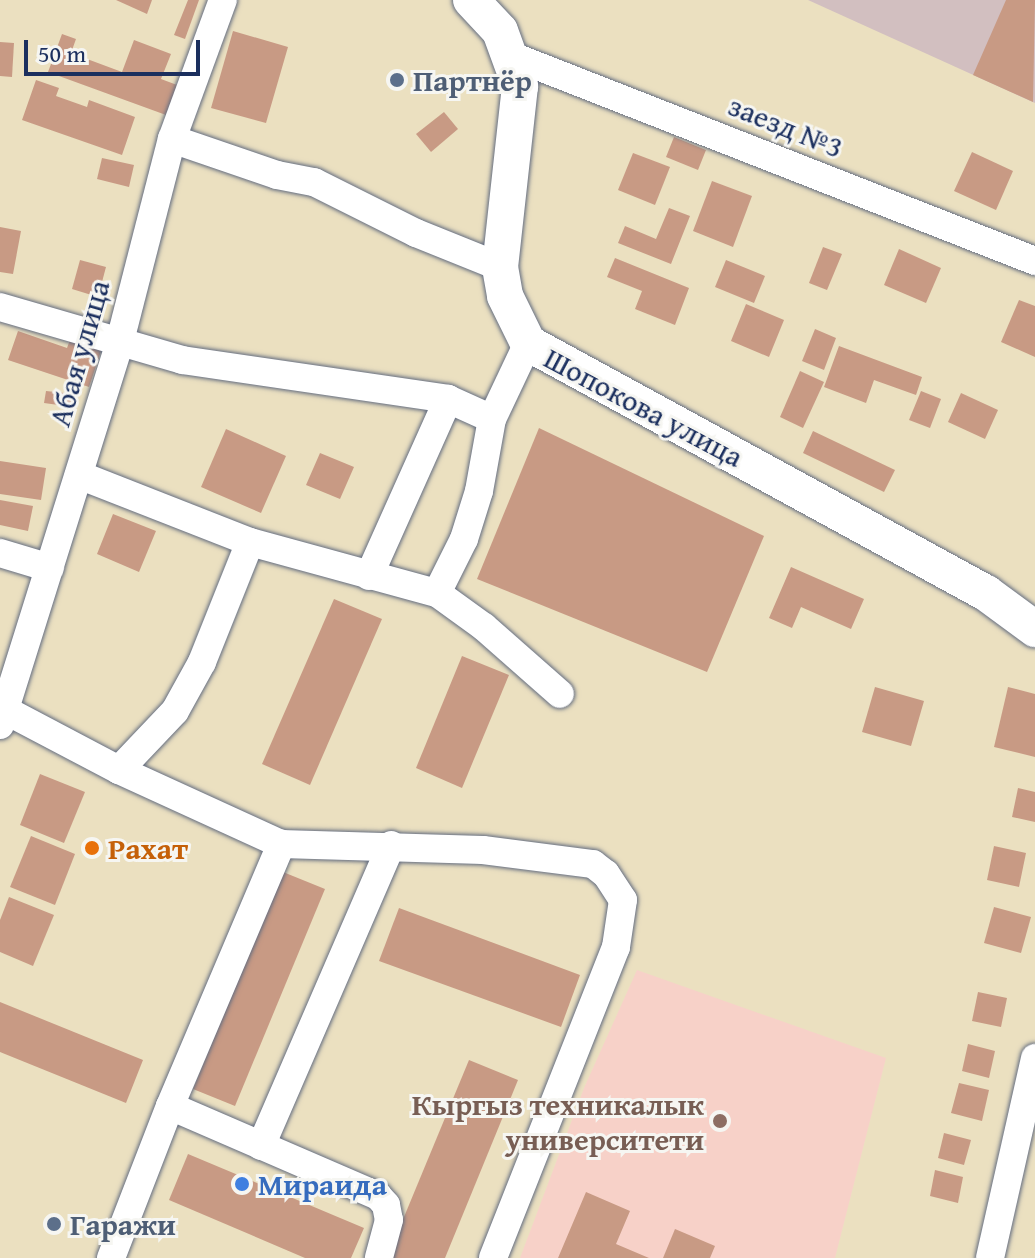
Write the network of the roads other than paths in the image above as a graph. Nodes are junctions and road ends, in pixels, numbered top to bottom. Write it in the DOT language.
graph roads {
  1 [pos="223,0"];
  2 [pos="471,0"];
  3 [pos="512,56"];
  4 [pos="172,139"];
  5 [pos="1035,261"];
  6 [pos="500,267"];
  7 [pos="0,307"];
  8 [pos="120,341"];
  9 [pos="528,343"];
  10 [pos="448,399"];
  11 [pos="492,419"];
  12 [pos="79,475"];
  13 [pos="250,542"];
  14 [pos="0,553"];
  15 [pos="50,568"];
  16 [pos="369,576"];
  17 [pos="437,593"];
  18 [pos="1035,629"];
  19 [pos="560,694"];
  20 [pos="3,718"];
  21 [pos="119,770"];
  22 [pos="281,844"];
  23 [pos="391,845"];
  24 [pos="1035,1058"];
  25 [pos="170,1106"];
  26 [pos="261,1146"];
  27 [pos="111,1258"];
  28 [pos="379,1258"];
  29 [pos="493,1258"];
  30 [pos="990,1258"];
  1 -- 4 [label="street, Абая улица"];
  2 -- 3 [label="street, Шопокова улица"];
  3 -- 5 [label="street, заезд №3"];
  3 -- 6 [label="street, Шопокова улица"];
  4 -- 6 [label="street"];
  4 -- 8 [label="street, Абая улица"];
  6 -- 9 [label="street, Шопокова улица"];
  7 -- 8 [label="street"];
  8 -- 10 [label="street"];
  8 -- 12 [label="street, Абая улица"];
  9 -- 11 [label="street"];
  9 -- 18 [label="street, Шопокова улица"];
  10 -- 11 [label="street"];
  10 -- 16 [label="street"];
  11 -- 17 [label="street"];
  12 -- 13 [label="street"];
  12 -- 15 [label="street, Абая улица"];
  13 -- 16 [label="street"];
  13 -- 21 [label="street"];
  14 -- 15 [label="street"];
  15 -- 20 [label="street, Абая улица"];
  16 -- 17 [label="street"];
  17 -- 19 [label="street"];
  20 -- 21 [label="street"];
  21 -- 22 [label="street"];
  22 -- 23 [label="street"];
  22 -- 25 [label="street"];
  23 -- 26 [label="street"];
  23 -- 29 [label="street"];
  24 -- 30 [label="street"];
  25 -- 26 [label="street"];
  25 -- 27 [label="street"];
  26 -- 28 [label="street"];
}
